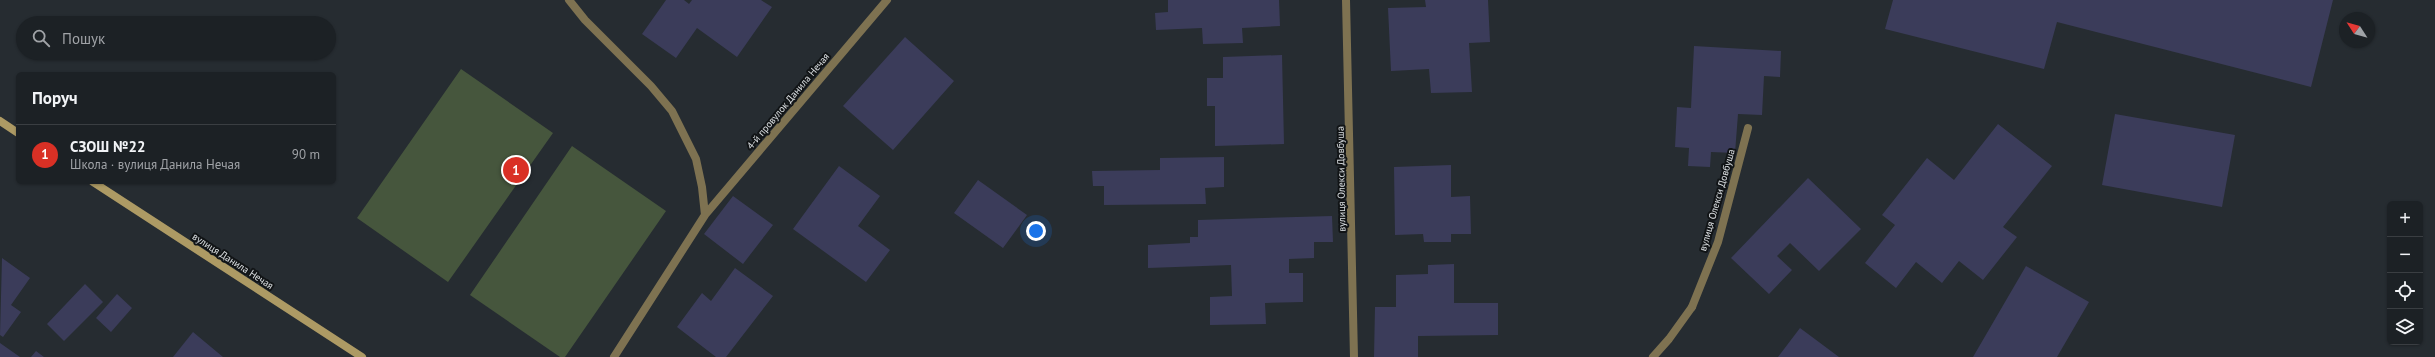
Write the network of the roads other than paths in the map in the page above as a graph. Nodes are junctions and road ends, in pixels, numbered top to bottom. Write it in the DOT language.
graph roads {
  1 [pos="569,0"];
  2 [pos="887,0"];
  3 [pos="1346,0"];
  4 [pos="0,121"];
  5 [pos="1748,128"];
  6 [pos="16,132"];
  7 [pos="96,184"];
  8 [pos="705,215"];
  9 [pos="362,357"];
  10 [pos="614,357"];
  11 [pos="1354,357"];
  12 [pos="1653,357"];
  1 -- 8 [label="street"];
  2 -- 8 [label="street, 4-й провулок Данила Нечая"];
  3 -- 11 [label="street, вулиця Олекси Довбуша"];
  4 -- 6 [label="main road"];
  5 -- 12 [label="street, вулиця Олекси Довбуша"];
  7 -- 9 [label="main road, вулиця Данила Нечая"];
  8 -- 10 [label="street, 4-й провулок Данила Нечая"];
}
